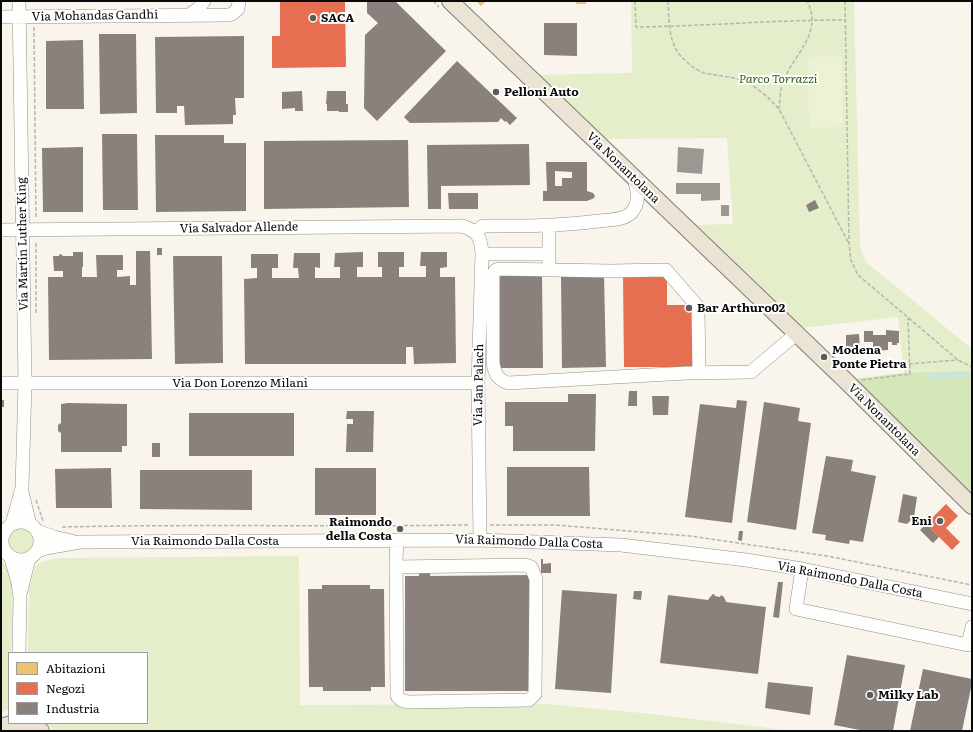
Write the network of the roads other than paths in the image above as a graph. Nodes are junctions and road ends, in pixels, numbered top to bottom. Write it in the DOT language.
graph roads {
  1 [pos="19,1"];
  2 [pos="204,1"];
  3 [pos="239,1"];
  4 [pos="450,1"];
  5 [pos="189,15"];
  6 [pos="1,17"];
  7 [pos="20,17"];
  8 [pos="634,178"];
  9 [pos="549,226"];
  10 [pos="1,230"];
  11 [pos="22,230"];
  12 [pos="476,232"];
  13 [pos="482,254"];
  14 [pos="549,254"];
  15 [pos="549,270"];
  16 [pos="796,334"];
  17 [pos="699,373"];
  18 [pos="478,383"];
  19 [pos="1,384"];
  20 [pos="25,384"];
  21 [pos="22,488"];
  22 [pos="972,506"];
  23 [pos="37,527"];
  24 [pos="6,529"];
  25 [pos="397,540"];
  26 [pos="480,540"];
  27 [pos="80,542"];
  28 [pos="6,554"];
  29 [pos="33,555"];
  30 [pos="397,566"];
  31 [pos="802,569"];
  32 [pos="20,597"];
  33 [pos="972,604"];
  34 [pos="972,627"];
  35 [pos="19,652"];
  36 [pos="26,724"];
  37 [pos="37,727"];
  1 -- 7 [label="street, Via Martin Luther King"];
  2 -- 5 [label="street"];
  3 -- 5 [label="street, Via Mohandas Gandhi"];
  4 -- 8 [label="main road, Via Nonantolana"];
  5 -- 7 [label="street, Via Mohandas Gandhi"];
  6 -- 7 [label="street, Via Mohandas Gandhi"];
  7 -- 11 [label="street, Via Martin Luther King"];
  8 -- 9 [label="street"];
  8 -- 16 [label="main road, Via Nonantolana"];
  9 -- 12 [label="street"];
  9 -- 14 [label="street"];
  10 -- 11 [label="street, Via Salvador Allende"];
  11 -- 12 [label="street, Via Salvador Allende"];
  11 -- 20 [label="street, Via Martin Luther King"];
  12 -- 13 [label="street, Via Jan Palach"];
  13 -- 14 [label="street"];
  13 -- 18 [label="street, Via Jan Palach"];
  14 -- 15 [label="street"];
  15 -- 17 [label="street"];
  15 -- 17 [label="street"];
  16 -- 17 [label="street"];
  16 -- 22 [label="main road, Via Nonantolana"];
  18 -- 20 [label="street, Via Don Lorenzo Milani"];
  18 -- 26 [label="street, Via Jan Palach"];
  19 -- 20 [label="street, Via Don Lorenzo Milani"];
  20 -- 21 [label="street, Via Martin Luther King"];
  21 -- 23 [label="street"];
  21 -- 24 [label="street"];
  23 -- 24 [label="street"];
  23 -- 27 [label="street"];
  23 -- 29 [label="street"];
  24 -- 28 [label="street"];
  25 -- 26 [label="street, Via Raimondo Dalla Costa"];
  25 -- 27 [label="street, Via Raimondo Dalla Costa"];
  25 -- 30 [label="street"];
  26 -- 31 [label="street, Via Raimondo Dalla Costa"];
  27 -- 29 [label="street"];
  28 -- 29 [label="street"];
  28 -- 32 [label="street"];
  29 -- 32 [label="street"];
  30 -- 30 [label="street"];
  31 -- 33 [label="street, Via Raimondo Dalla Costa"];
  31 -- 34 [label="street"];
  32 -- 35 [label="street"];
  36 -- 37 [label="main road"];
}
